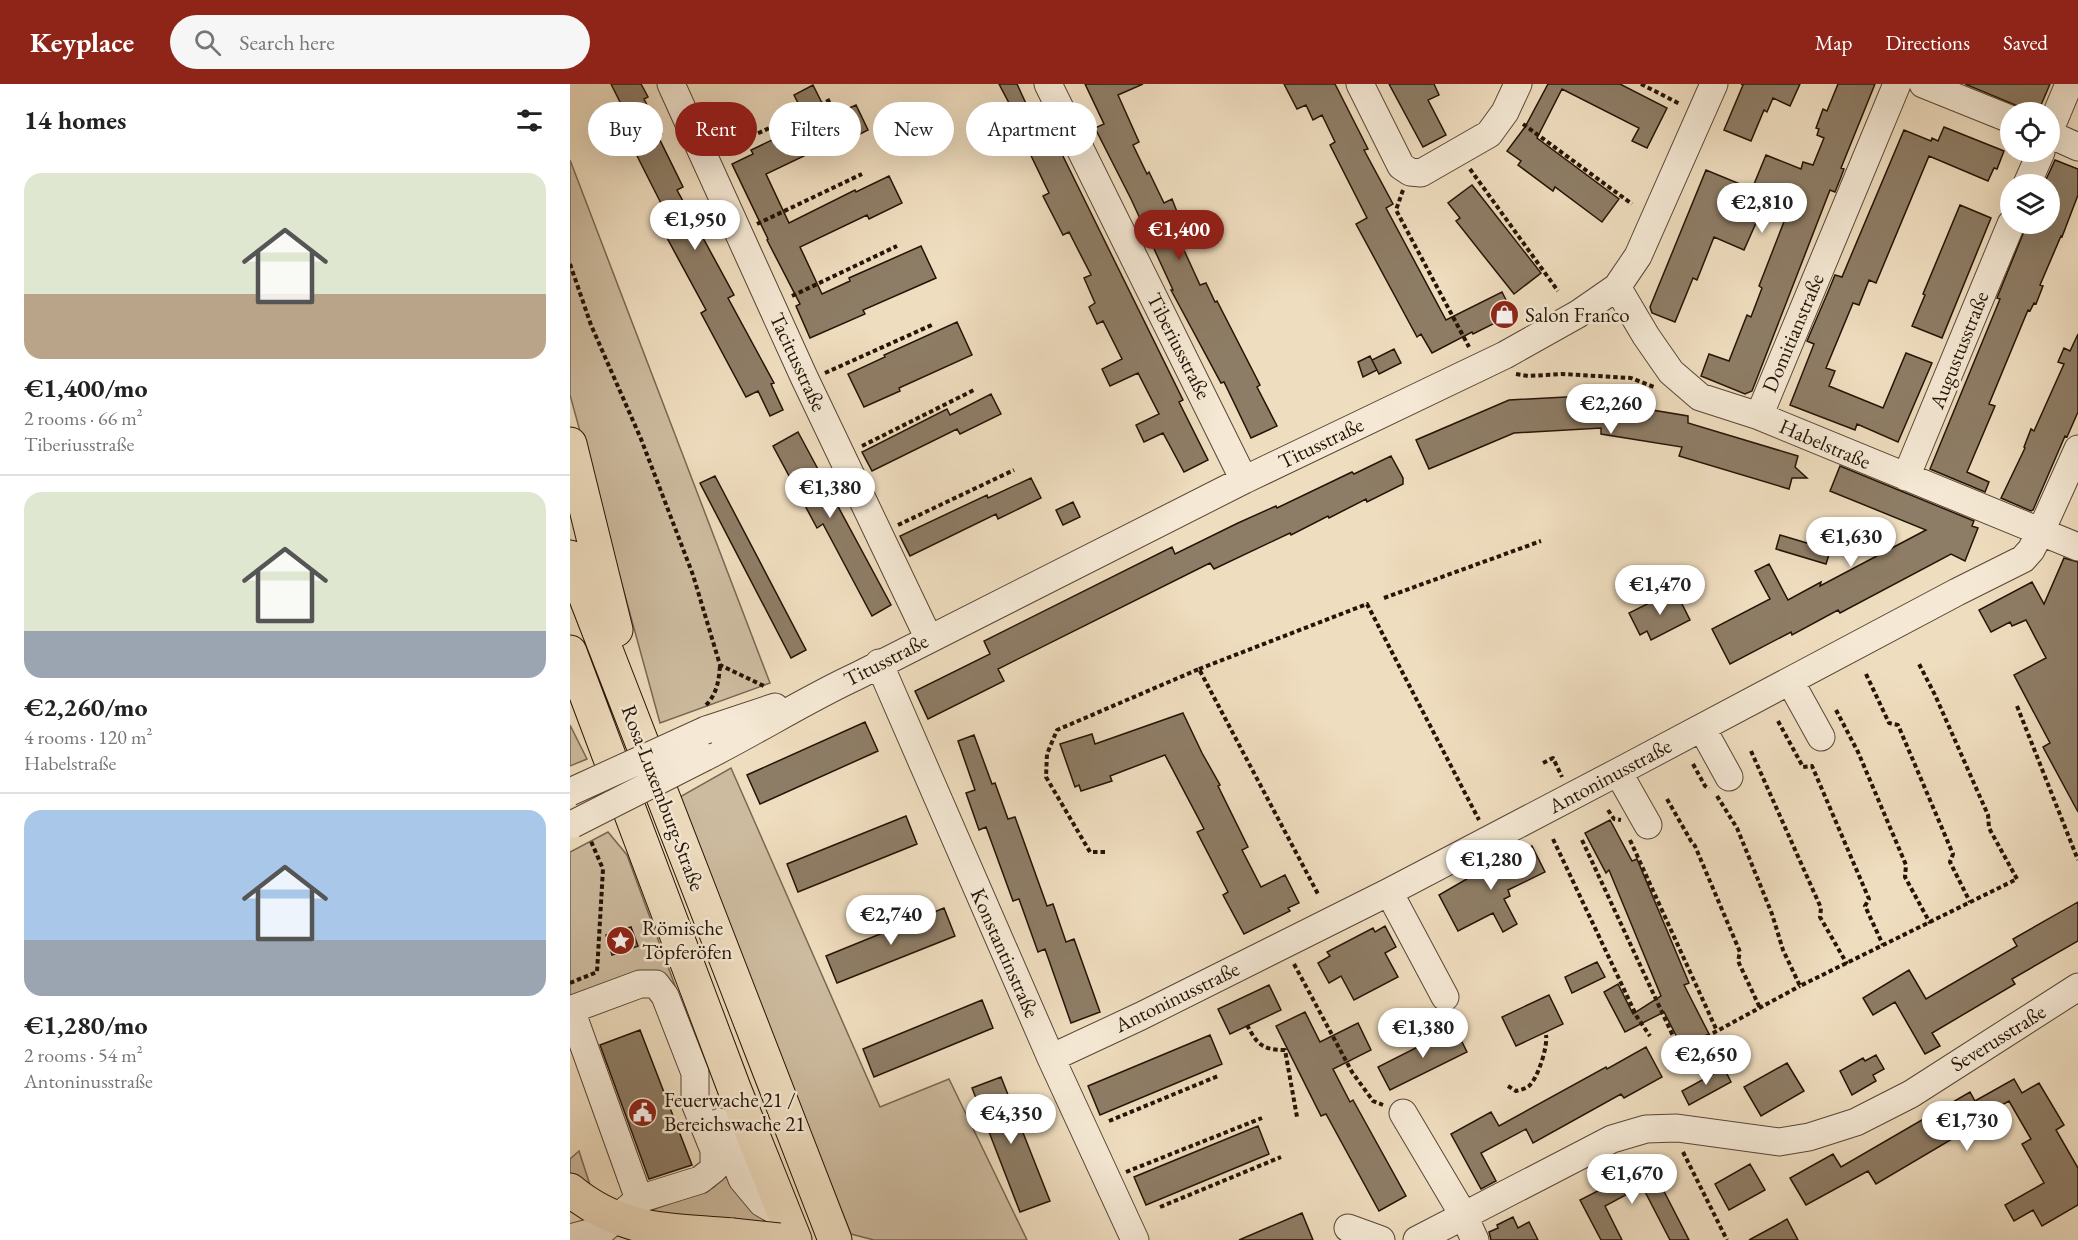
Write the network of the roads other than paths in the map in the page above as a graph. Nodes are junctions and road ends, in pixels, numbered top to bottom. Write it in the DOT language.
graph roads {
  1 [pos="671,84"];
  2 [pos="1048,84"];
  3 [pos="1360,84"];
  4 [pos="1518,84"];
  5 [pos="1714,84"];
  6 [pos="1897,84"];
  7 [pos="1923,84"];
  8 [pos="2069,84"];
  9 [pos="2060,106"];
  10 [pos="2000,115"];
  11 [pos="2060,138"];
  12 [pos="2078,147"];
  13 [pos="2007,234"];
  14 [pos="1617,287"];
  15 [pos="1759,416"];
  16 [pos="570,444"];
  17 [pos="2078,449"];
  18 [pos="1906,477"];
  19 [pos="1244,480"];
  20 [pos="2041,531"];
  21 [pos="2078,547"];
  22 [pos="570,557"];
  23 [pos="929,639"];
  24 [pos="570,652"];
  25 [pos="879,663"];
  26 [pos="1790,681"];
  27 [pos="570,683"];
  28 [pos="819,693"];
  29 [pos="634,723"];
  30 [pos="1702,728"];
  31 [pos="1821,737"];
  32 [pos="606,748"];
  33 [pos="1618,772"];
  34 [pos="1729,777"];
  35 [pos="570,792"];
  36 [pos="1648,825"];
  37 [pos="576,827"];
  38 [pos="1389,892"];
  39 [pos="2078,987"];
  40 [pos="1445,998"];
  41 [pos="571,1010"];
  42 [pos="1051,1058"];
  43 [pos="695,1073"];
  44 [pos="1403,1113"];
  45 [pos="570,1190"];
  46 [pos="631,1221"];
  47 [pos="1348,1228"];
  48 [pos="1469,1228"];
  49 [pos="786,1232"];
  50 [pos="570,1238"];
  51 [pos="836,1240"];
  52 [pos="1135,1240"];
  53 [pos="1381,1240"];
  54 [pos="1417,1240"];
  1 -- 23 [label="street, Tacitusstraße"];
  2 -- 19 [label="street, Tiberiusstraße"];
  3 -- 4 [label="street"];
  5 -- 14 [label="street, Titusstraße"];
  6 -- 15 [label="street, Domitianstraße"];
  7 -- 10 [label="street"];
  8 -- 9 [label="street"];
  11 -- 12 [label="street"];
  13 -- 18 [label="street, Augustusstraße"];
  14 -- 15 [label="street, Habelstraße"];
  14 -- 19 [label="street, Titusstraße"];
  15 -- 18 [label="street, Habelstraße"];
  16 -- 29 [label="highway"];
  17 -- 20 [label="street, Antoninusstraße"];
  18 -- 20 [label="street, Habelstraße"];
  19 -- 23 [label="street, Titusstraße"];
  20 -- 21 [label="street, Habelstraße"];
  20 -- 26 [label="street, Antoninusstraße"];
  22 -- 29 [label="highway, Rosa-Luxemburg-Straße"];
  23 -- 25 [label="street, Titusstraße"];
  24 -- 32 [label="highway, Rosa-Luxemburg-Straße"];
  25 -- 28 [label="street, Titusstraße"];
  25 -- 42 [label="street, Konstantinstraße"];
  26 -- 30 [label="street, Antoninusstraße"];
  26 -- 31 [label="street"];
  27 -- 32 [label="highway"];
  28 -- 35 [label="street, Titusstraße, bridge"];
  28 -- 37 [label="street, Titusstraße, bridge"];
  29 -- 51 [label="highway, Rosa-Luxemburg-Straße"];
  30 -- 33 [label="street, Antoninusstraße"];
  30 -- 34 [label="street"];
  32 -- 49 [label="highway, Rosa-Luxemburg-Straße"];
  33 -- 36 [label="street"];
  33 -- 38 [label="street, Antoninusstraße"];
  38 -- 40 [label="street"];
  38 -- 42 [label="street, Antoninusstraße"];
  39 -- 48 [label="street, Severusstraße"];
  41 -- 43 [label="street"];
  41 -- 46 [label="street"];
  42 -- 52 [label="street, Konstantinstraße"];
  43 -- 46 [label="street"];
  43 -- 49 [label="street"];
  44 -- 48 [label="street"];
  45 -- 46 [label="highway"];
  46 -- 49 [label="highway, bridge"];
  46 -- 50 [label="street"];
  47 -- 53 [label="street"];
  48 -- 54 [label="street, Severusstraße"];
}
